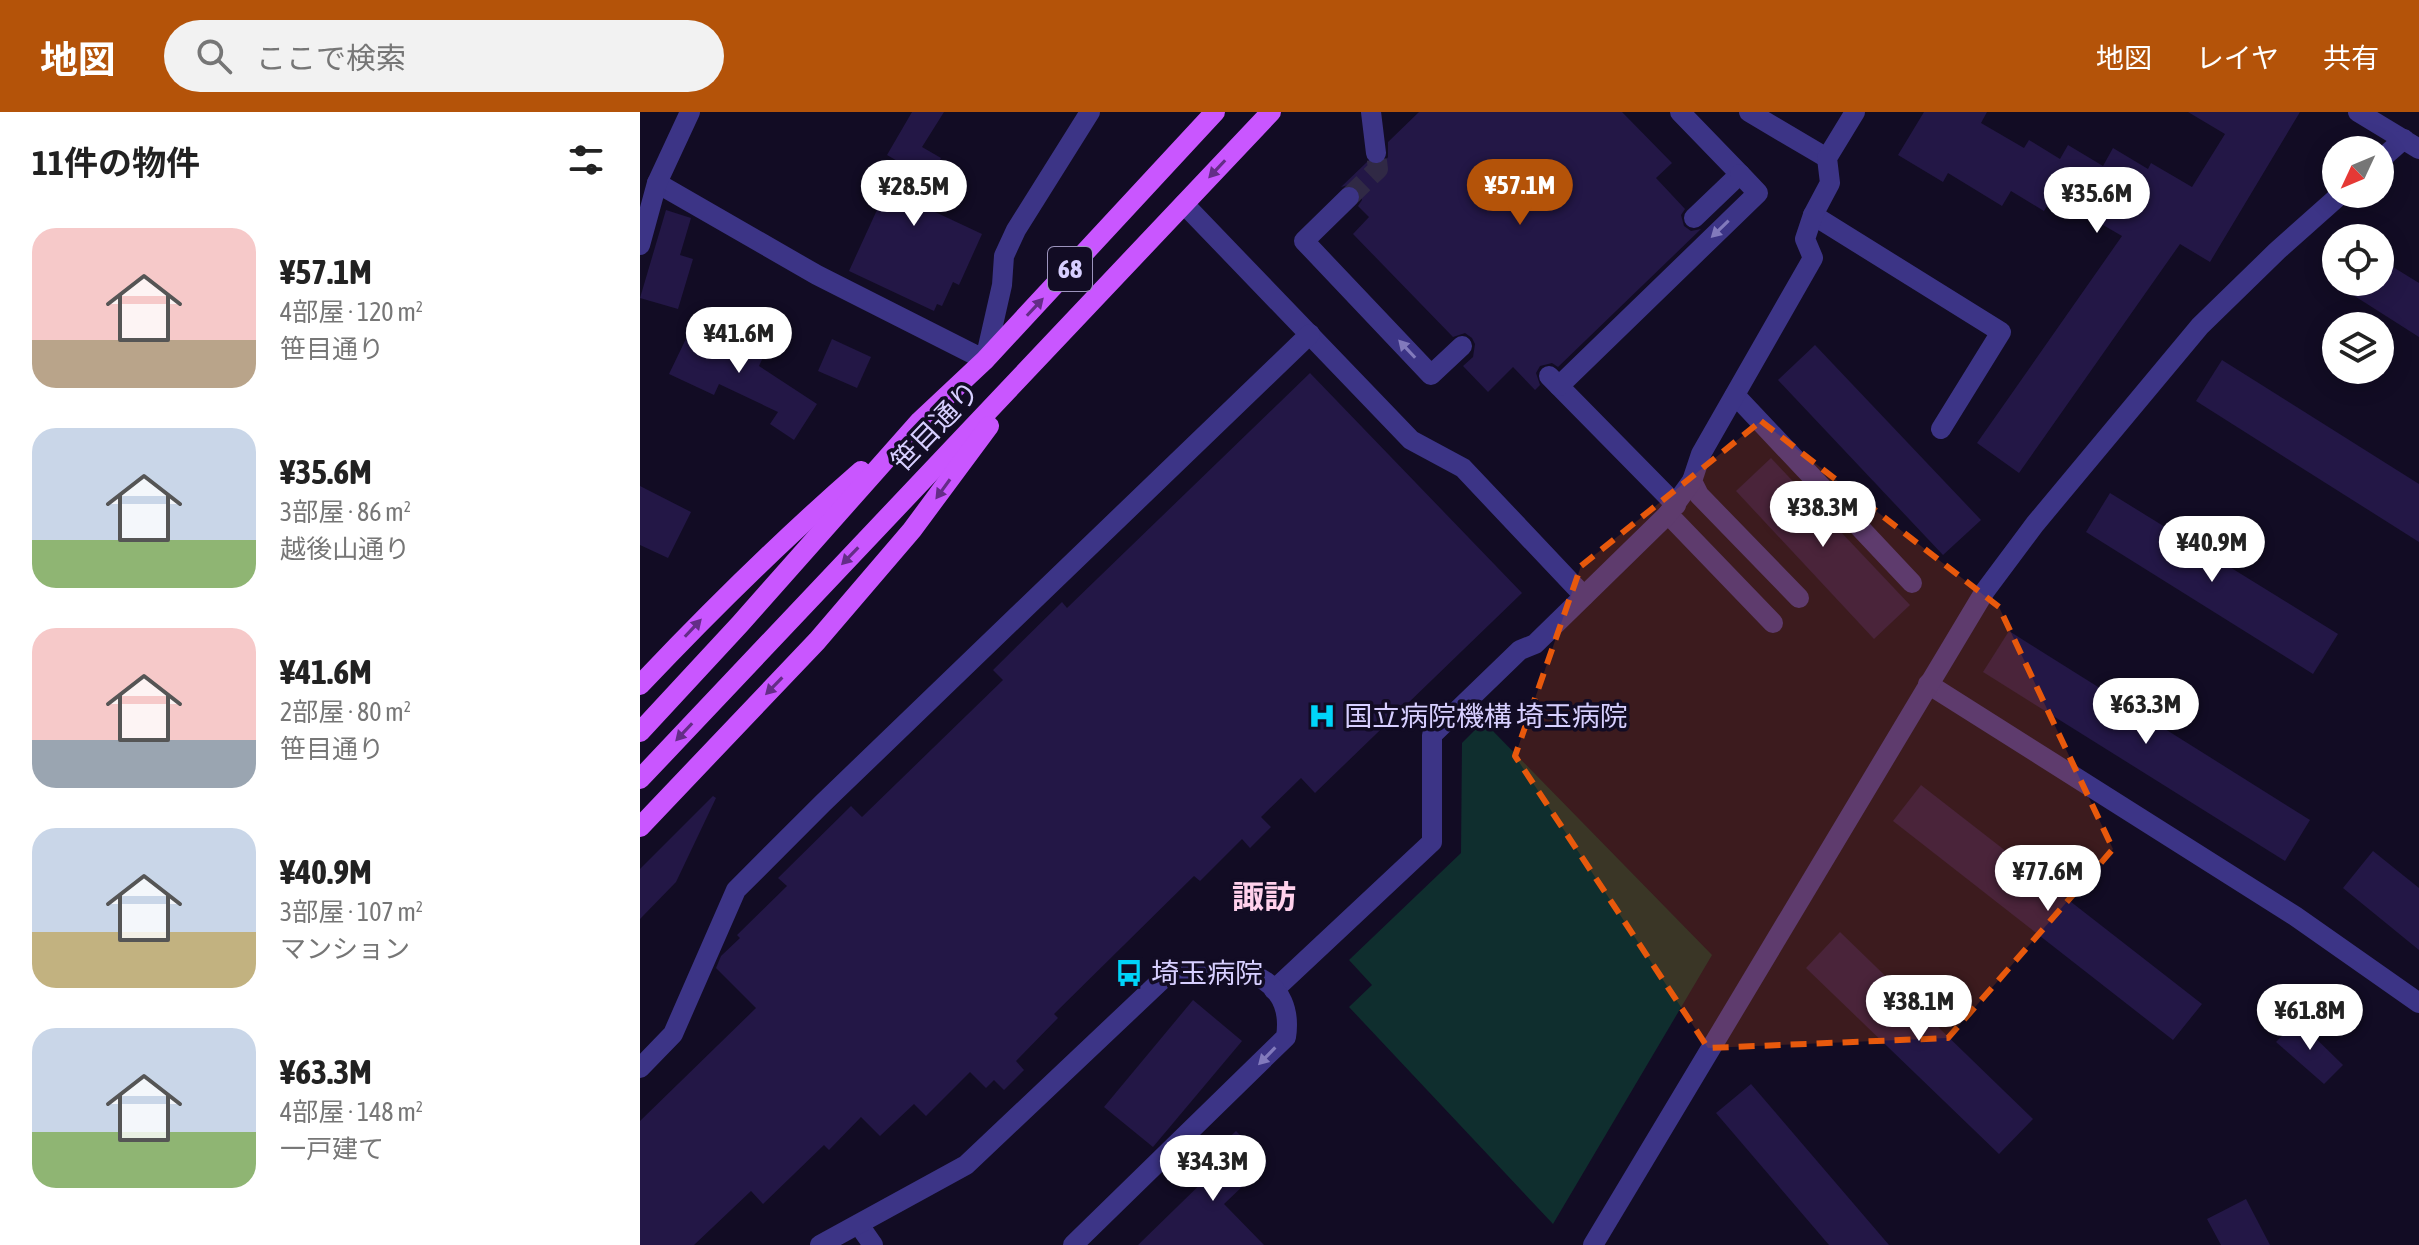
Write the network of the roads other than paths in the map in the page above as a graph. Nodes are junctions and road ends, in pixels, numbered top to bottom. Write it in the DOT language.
graph roads {
  1 [pos="690,112"];
  2 [pos="1090,112"];
  3 [pos="1215,112"];
  4 [pos="1271,112"];
  5 [pos="1371,112"];
  6 [pos="1680,112"];
  7 [pos="1749,112"];
  8 [pos="1855,112"];
  9 [pos="2358,112"];
  10 [pos="2411,144"];
  11 [pos="1376,153"];
  12 [pos="1827,158"];
  13 [pos="1740,174"];
  14 [pos="657,183"];
  15 [pos="1349,197"];
  16 [pos="1184,204"];
  17 [pos="2325,208"];
  18 [pos="1813,215"];
  19 [pos="1694,218"];
  20 [pos="640,245"];
  21 [pos="1310,334"];
  22 [pos="1462,346"];
  23 [pos="1039,358"];
  24 [pos="985,360"];
  25 [pos="1735,395"];
  26 [pos="920,421"];
  27 [pos="1941,429"];
  28 [pos="1692,481"];
  29 [pos="1672,510"];
  30 [pos="1912,583"];
  31 [pos="1584,596"];
  32 [pos="1799,598"];
  33 [pos="1773,623"];
  34 [pos="1928,684"];
  35 [pos="640,685"];
  36 [pos="640,732"];
  37 [pos="640,779"];
  38 [pos="640,827"];
  39 [pos="1274,990"];
  40 [pos="2419,1003"];
  41 [pos="640,1068"];
  42 [pos="859,1225"];
  43 [pos="820,1245"];
  44 [pos="873,1245"];
  45 [pos="1073,1245"];
  46 [pos="1593,1245"];
  1 -- 14 [label="street"];
  2 -- 24 [label="street"];
  24 -- 3 [label="main road, 笹目通り / 68, one-way"];
  4 -- 16 [label="main road, 笹目通り / 68, one-way"];
  5 -- 11 [label="street"];
  6 -- 13 [label="street"];
  7 -- 12 [label="street"];
  8 -- 12 [label="street"];
  9 -- 10 [label="street"];
  12 -- 18 [label="street"];
  13 -- 19 [label="street"];
  13 -- 29 [label="street, one-way"];
  14 -- 20 [label="street"];
  14 -- 24 [label="street"];
  22 -- 15 [label="street, one-way"];
  16 -- 21 [label="street"];
  16 -- 23 [label="main road, 笹目通り / 68"];
  17 -- 34 [label="street"];
  18 -- 25 [label="street"];
  18 -- 27 [label="street"];
  21 -- 31 [label="street"];
  21 -- 41 [label="street"];
  23 -- 37 [label="main road, 笹目通り / 68, one-way"];
  23 -- 38 [label="main road, one-way"];
  24 -- 26 [label="main road, 笹目通り / 68"];
  25 -- 28 [label="street"];
  25 -- 30 [label="street"];
  35 -- 26 [label="main road, one-way"];
  26 -- 36 [label="main road, 笹目通り / 68"];
  28 -- 29 [label="street"];
  28 -- 32 [label="street"];
  29 -- 31 [label="street"];
  29 -- 33 [label="street"];
  31 -- 39 [label="street"];
  34 -- 40 [label="street"];
  34 -- 46 [label="street"];
  39 -- 42 [label="street"];
  39 -- 45 [label="street, one-way"];
  42 -- 43 [label="street"];
  42 -- 44 [label="street"];
}
